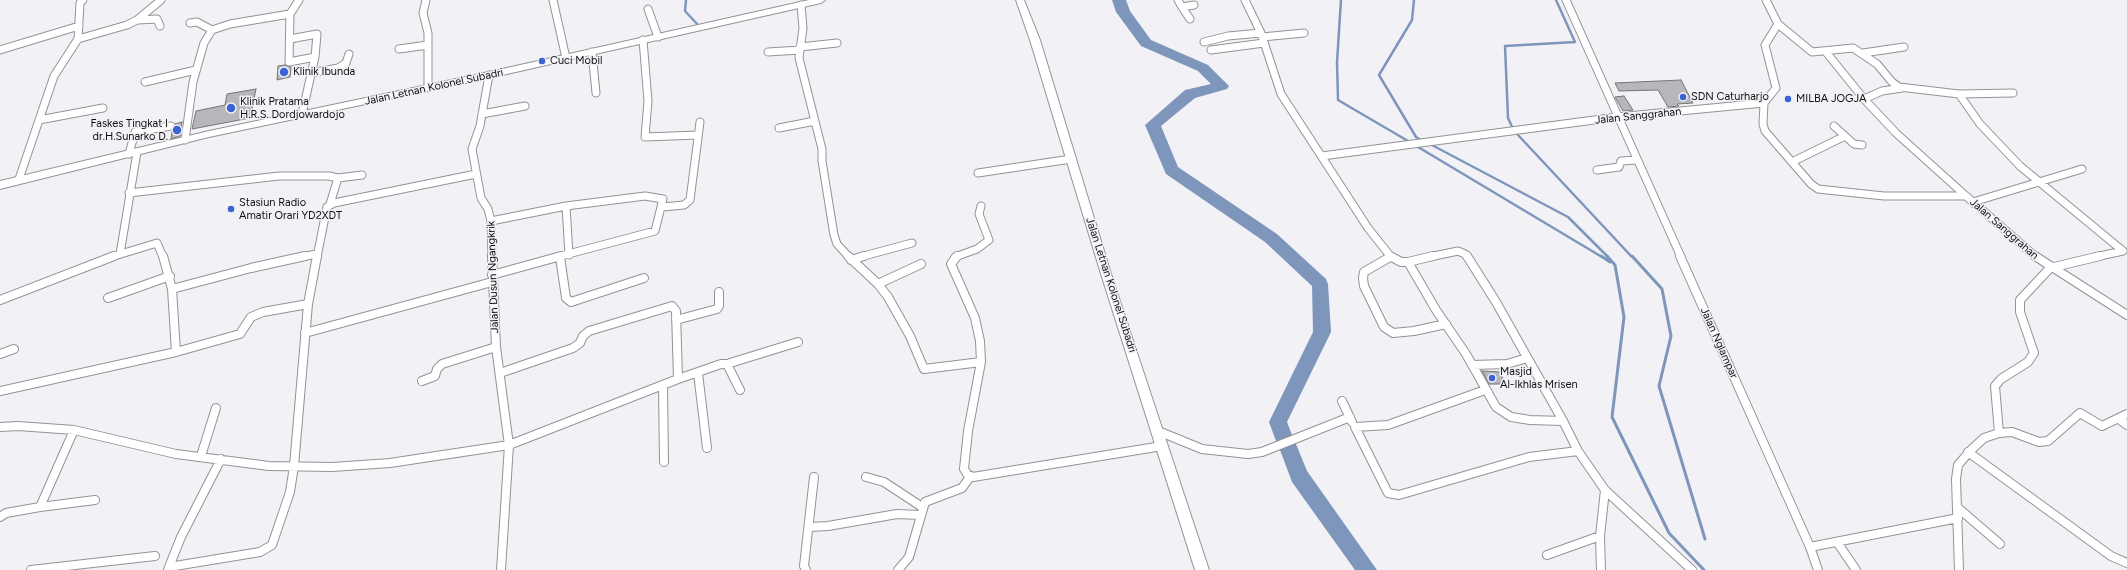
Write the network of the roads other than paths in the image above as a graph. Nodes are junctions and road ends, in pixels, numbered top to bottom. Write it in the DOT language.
graph roads {
  1 [pos="83,0"];
  2 [pos="161,0"];
  3 [pos="298,0"];
  4 [pos="426,0"];
  5 [pos="554,0"];
  6 [pos="821,0"];
  7 [pos="1020,0"];
  8 [pos="1178,0"];
  9 [pos="1245,0"];
  10 [pos="1566,0"];
  11 [pos="1766,0"];
  12 [pos="801,4"];
  13 [pos="1194,5"];
  14 [pos="1182,7"];
  15 [pos="648,10"];
  16 [pos="290,14"];
  17 [pos="1190,19"];
  18 [pos="137,20"];
  19 [pos="190,23"];
  20 [pos="1778,24"];
  21 [pos="79,26"];
  22 [pos="160,26"];
  23 [pos="212,30"];
  24 [pos="1304,33"];
  25 [pos="658,36"];
  26 [pos="78,38"];
  27 [pos="1262,38"];
  28 [pos="290,39"];
  29 [pos="643,40"];
  30 [pos="1204,42"];
  31 [pos="837,43"];
  32 [pos="428,45"];
  33 [pos="1904,47"];
  34 [pos="399,49"];
  35 [pos="800,49"];
  36 [pos="0,50"];
  37 [pos="1211,50"];
  38 [pos="592,52"];
  39 [pos="768,52"];
  40 [pos="1826,52"];
  41 [pos="1862,53"];
  42 [pos="349,54"];
  43 [pos="315,57"];
  44 [pos="566,58"];
  45 [pos="196,70"];
  46 [pos="311,73"];
  47 [pos="489,75"];
  48 [pos="144,82"];
  49 [pos="428,88"];
  50 [pos="1903,88"];
  51 [pos="596,93"];
  52 [pos="2013,93"];
  53 [pos="1959,94"];
  54 [pos="1864,99"];
  55 [pos="1764,103"];
  56 [pos="525,106"];
  57 [pos="103,108"];
  58 [pos="302,114"];
  59 [pos="482,114"];
  60 [pos="1617,117"];
  61 [pos="39,120"];
  62 [pos="815,121"];
  63 [pos="700,122"];
  64 [pos="171,126"];
  65 [pos="1834,126"];
  66 [pos="779,128"];
  67 [pos="698,135"];
  68 [pos="1845,136"];
  69 [pos="185,140"];
  70 [pos="1862,145"];
  71 [pos="133,153"];
  72 [pos="1322,156"];
  73 [pos="1071,159"];
  74 [pos="1637,160"];
  75 [pos="1792,162"];
  76 [pos="2082,169"];
  77 [pos="1597,170"];
  78 [pos="978,173"];
  79 [pos="476,174"];
  80 [pos="362,175"];
  81 [pos="338,178"];
  82 [pos="19,179"];
  83 [pos="2040,182"];
  84 [pos="0,185"];
  85 [pos="129,193"];
  86 [pos="1966,196"];
  87 [pos="1973,202"];
  88 [pos="330,204"];
  89 [pos="566,206"];
  90 [pos="981,206"];
  91 [pos="662,207"];
  92 [pos="491,221"];
  93 [pos="912,243"];
  94 [pos="2125,251"];
  95 [pos="120,254"];
  96 [pos="317,254"];
  97 [pos="569,255"];
  98 [pos="560,257"];
  99 [pos="1390,257"];
  100 [pos="851,260"];
  101 [pos="1408,262"];
  102 [pos="921,264"];
  103 [pos="2050,268"];
  104 [pos="170,276"];
  105 [pos="644,278"];
  106 [pos="492,279"];
  107 [pos="878,284"];
  108 [pos="172,288"];
  109 [pos="719,292"];
  110 [pos="108,298"];
  111 [pos="0,300"];
  112 [pos="308,304"];
  113 [pos="2127,315"];
  114 [pos="676,320"];
  115 [pos="1446,324"];
  116 [pos="305,332"];
  117 [pos="798,342"];
  118 [pos="496,347"];
  119 [pos="14,349"];
  120 [pos="176,352"];
  121 [pos="784,353"];
  122 [pos="0,354"];
  123 [pos="1527,358"];
  124 [pos="981,362"];
  125 [pos="1472,365"];
  126 [pos="728,366"];
  127 [pos="500,373"];
  128 [pos="698,373"];
  129 [pos="678,380"];
  130 [pos="422,381"];
  131 [pos="663,386"];
  132 [pos="740,390"];
  133 [pos="1484,390"];
  134 [pos="0,391"];
  135 [pos="1342,401"];
  136 [pos="216,408"];
  137 [pos="2127,414"];
  138 [pos="1350,417"];
  139 [pos="2119,419"];
  140 [pos="1564,421"];
  141 [pos="2127,425"];
  142 [pos="0,427"];
  143 [pos="1355,427"];
  144 [pos="74,430"];
  145 [pos="1158,432"];
  146 [pos="1999,433"];
  147 [pos="508,440"];
  148 [pos="1162,446"];
  149 [pos="707,448"];
  150 [pos="1578,451"];
  151 [pos="1968,452"];
  152 [pos="201,456"];
  153 [pos="221,459"];
  154 [pos="664,462"];
  155 [pos="294,466"];
  156 [pos="814,477"];
  157 [pos="866,477"];
  158 [pos="970,477"];
  159 [pos="1605,490"];
  160 [pos="95,500"];
  161 [pos="40,506"];
  162 [pos="1957,507"];
  163 [pos="921,511"];
  164 [pos="1,516"];
  165 [pos="1958,518"];
  166 [pos="809,527"];
  167 [pos="1600,536"];
  168 [pos="1837,542"];
  169 [pos="2000,544"];
  170 [pos="1810,547"];
  171 [pos="1547,555"];
  172 [pos="155,556"];
  173 [pos="2127,563"];
  174 [pos="105,566"];
  175 [pos="169,569"];
  176 [pos="31,570"];
  177 [pos="501,570"];
  178 [pos="806,570"];
  179 [pos="898,570"];
  180 [pos="1202,570"];
  181 [pos="1600,570"];
  182 [pos="1692,570"];
  183 [pos="1818,570"];
  184 [pos="1856,570"];
  185 [pos="1959,570"];
  1 -- 21 [label="street"];
  2 -- 18 [label="street"];
  3 -- 16 [label="street"];
  4 -- 32 [label="street"];
  5 -- 44 [label="street"];
  6 -- 12 [label="main road, Jalan Letnan Kolonel Subadri"];
  7 -- 73 [label="main road, Jalan Letnan Kolonel Subadri"];
  8 -- 14 [label="street"];
  9 -- 27 [label="street"];
  10 -- 60 [label="street, Jalan Nglampar"];
  11 -- 20 [label="street"];
  12 -- 25 [label="main road, Jalan Letnan Kolonel Subadri"];
  12 -- 35 [label="street"];
  13 -- 14 [label="street"];
  14 -- 17 [label="street"];
  15 -- 25 [label="street"];
  16 -- 23 [label="street"];
  16 -- 28 [label="street"];
  18 -- 22 [label="street"];
  18 -- 26 [label="street"];
  19 -- 23 [label="street"];
  20 -- 40 [label="street"];
  20 -- 55 [label="street"];
  21 -- 26 [label="street"];
  21 -- 36 [label="street"];
  23 -- 45 [label="street"];
  24 -- 27 [label="street"];
  25 -- 29 [label="main road, Jalan Letnan Kolonel Subadri"];
  26 -- 61 [label="street"];
  27 -- 30 [label="street"];
  27 -- 37 [label="street"];
  27 -- 72 [label="street"];
  28 -- 43 [label="street"];
  28 -- 43 [label="street"];
  29 -- 38 [label="main road, Jalan Letnan Kolonel Subadri"];
  29 -- 67 [label="street"];
  31 -- 35 [label="street"];
  32 -- 34 [label="street"];
  32 -- 49 [label="street"];
  33 -- 41 [label="street"];
  35 -- 39 [label="street"];
  35 -- 62 [label="street"];
  38 -- 44 [label="main road, Jalan Letnan Kolonel Subadri"];
  38 -- 51 [label="street"];
  40 -- 41 [label="street"];
  40 -- 54 [label="street"];
  41 -- 50 [label="street"];
  42 -- 46 [label="street"];
  43 -- 46 [label="street"];
  44 -- 47 [label="main road, Jalan Letnan Kolonel Subadri"];
  45 -- 48 [label="street"];
  45 -- 69 [label="street"];
  46 -- 58 [label="street"];
  47 -- 49 [label="main road, Jalan Letnan Kolonel Subadri"];
  47 -- 59 [label="street, Jalan Dusun Ngangkrik"];
  49 -- 58 [label="main road, Jalan Letnan Kolonel Subadri"];
  50 -- 53 [label="street"];
  50 -- 54 [label="street"];
  52 -- 53 [label="street"];
  53 -- 83 [label="street"];
  54 -- 86 [label="street"];
  55 -- 60 [label="street, Jalan Sanggrahan"];
  55 -- 75 [label="street, Jalan Sanggrahan"];
  56 -- 59 [label="street"];
  57 -- 61 [label="street"];
  58 -- 69 [label="main road, Jalan Letnan Kolonel Subadri"];
  59 -- 79 [label="street, Jalan Dusun Ngangkrik"];
  60 -- 72 [label="street, Jalan Sanggrahan"];
  60 -- 74 [label="street, Jalan Nglampar"];
  61 -- 82 [label="street"];
  62 -- 66 [label="street"];
  62 -- 100 [label="street"];
  63 -- 67 [label="street"];
  64 -- 71 [label="street"];
  65 -- 68 [label="street"];
  67 -- 91 [label="street"];
  68 -- 70 [label="street"];
  68 -- 75 [label="street"];
  69 -- 71 [label="main road, Jalan Letnan Kolonel Subadri"];
  71 -- 82 [label="main road, Jalan Letnan Kolonel Subadri"];
  71 -- 85 [label="street"];
  72 -- 99 [label="street"];
  73 -- 78 [label="street"];
  73 -- 145 [label="main road, Jalan Letnan Kolonel Subadri"];
  74 -- 77 [label="street"];
  74 -- 170 [label="street, Jalan Nglampar"];
  75 -- 86 [label="street, Jalan Sanggrahan"];
  76 -- 83 [label="street"];
  79 -- 88 [label="street"];
  79 -- 92 [label="street, Jalan Dusun Ngangkrik"];
  80 -- 81 [label="street"];
  81 -- 85 [label="street"];
  81 -- 88 [label="street"];
  82 -- 84 [label="main road, Jalan Letnan Kolonel Subadri"];
  83 -- 87 [label="street"];
  83 -- 94 [label="street"];
  85 -- 95 [label="street"];
  86 -- 87 [label="street, Jalan Sanggrahan"];
  87 -- 103 [label="street, Jalan Sanggrahan"];
  88 -- 96 [label="street"];
  89 -- 91 [label="street"];
  89 -- 92 [label="street"];
  89 -- 97 [label="street"];
  90 -- 124 [label="street"];
  91 -- 97 [label="street"];
  92 -- 106 [label="street, Jalan Dusun Ngangkrik"];
  93 -- 100 [label="street"];
  94 -- 103 [label="street"];
  95 -- 104 [label="street"];
  95 -- 111 [label="street"];
  96 -- 108 [label="street"];
  96 -- 112 [label="street"];
  97 -- 98 [label="street"];
  98 -- 105 [label="street"];
  98 -- 106 [label="street"];
  99 -- 101 [label="street"];
  99 -- 115 [label="street"];
  100 -- 107 [label="street"];
  101 -- 115 [label="street"];
  101 -- 123 [label="street"];
  102 -- 107 [label="street"];
  103 -- 113 [label="street, Jalan Sanggrahan"];
  103 -- 146 [label="street"];
  104 -- 108 [label="street"];
  104 -- 110 [label="street"];
  106 -- 116 [label="street"];
  106 -- 118 [label="street, Jalan Dusun Ngangkrik"];
  107 -- 124 [label="street"];
  108 -- 120 [label="street"];
  109 -- 114 [label="street"];
  112 -- 116 [label="street"];
  112 -- 120 [label="street"];
  114 -- 127 [label="street"];
  114 -- 129 [label="street"];
  115 -- 125 [label="street"];
  116 -- 155 [label="street"];
  117 -- 126 [label="street"];
  118 -- 127 [label="street, Jalan Dusun Ngangkrik"];
  118 -- 130 [label="street"];
  119 -- 122 [label="street"];
  120 -- 134 [label="street"];
  121 -- 126 [label="street"];
  123 -- 125 [label="street"];
  123 -- 140 [label="street"];
  124 -- 158 [label="street"];
  125 -- 133 [label="street"];
  126 -- 128 [label="street"];
  126 -- 132 [label="street"];
  127 -- 147 [label="street, Jalan Dusun Ngangkrik"];
  128 -- 129 [label="street"];
  128 -- 149 [label="street"];
  129 -- 131 [label="street"];
  131 -- 147 [label="street"];
  131 -- 154 [label="street"];
  133 -- 140 [label="street"];
  133 -- 143 [label="street"];
  135 -- 138 [label="street"];
  136 -- 152 [label="street"];
  137 -- 139 [label="street"];
  138 -- 143 [label="street"];
  138 -- 145 [label="street"];
  139 -- 141 [label="street"];
  139 -- 146 [label="street"];
  140 -- 150 [label="street"];
  142 -- 144 [label="street"];
  143 -- 150 [label="street"];
  144 -- 152 [label="street"];
  144 -- 161 [label="street"];
  145 -- 148 [label="main road, Jalan Letnan Kolonel Subadri"];
  146 -- 151 [label="street"];
  147 -- 155 [label="street"];
  147 -- 177 [label="street, Jalan Dusun Ngangkrik"];
  148 -- 158 [label="street"];
  148 -- 180 [label="main road, Jalan Letnan Kolonel Subadri"];
  150 -- 159 [label="street"];
  151 -- 162 [label="street"];
  151 -- 173 [label="street"];
  152 -- 153 [label="street"];
  153 -- 155 [label="street"];
  153 -- 175 [label="street"];
  155 -- 175 [label="street"];
  156 -- 166 [label="street"];
  157 -- 163 [label="street"];
  158 -- 163 [label="street"];
  159 -- 167 [label="street"];
  159 -- 182 [label="street"];
  160 -- 161 [label="street"];
  161 -- 164 [label="street"];
  162 -- 165 [label="street"];
  162 -- 169 [label="street"];
  163 -- 166 [label="street"];
  163 -- 179 [label="street"];
  165 -- 168 [label="street"];
  165 -- 185 [label="street"];
  166 -- 178 [label="street"];
  167 -- 171 [label="street"];
  167 -- 181 [label="street"];
  168 -- 170 [label="street"];
  168 -- 184 [label="street"];
  170 -- 183 [label="street, Jalan Nglampar"];
  172 -- 174 [label="street"];
  174 -- 176 [label="street"];
}
